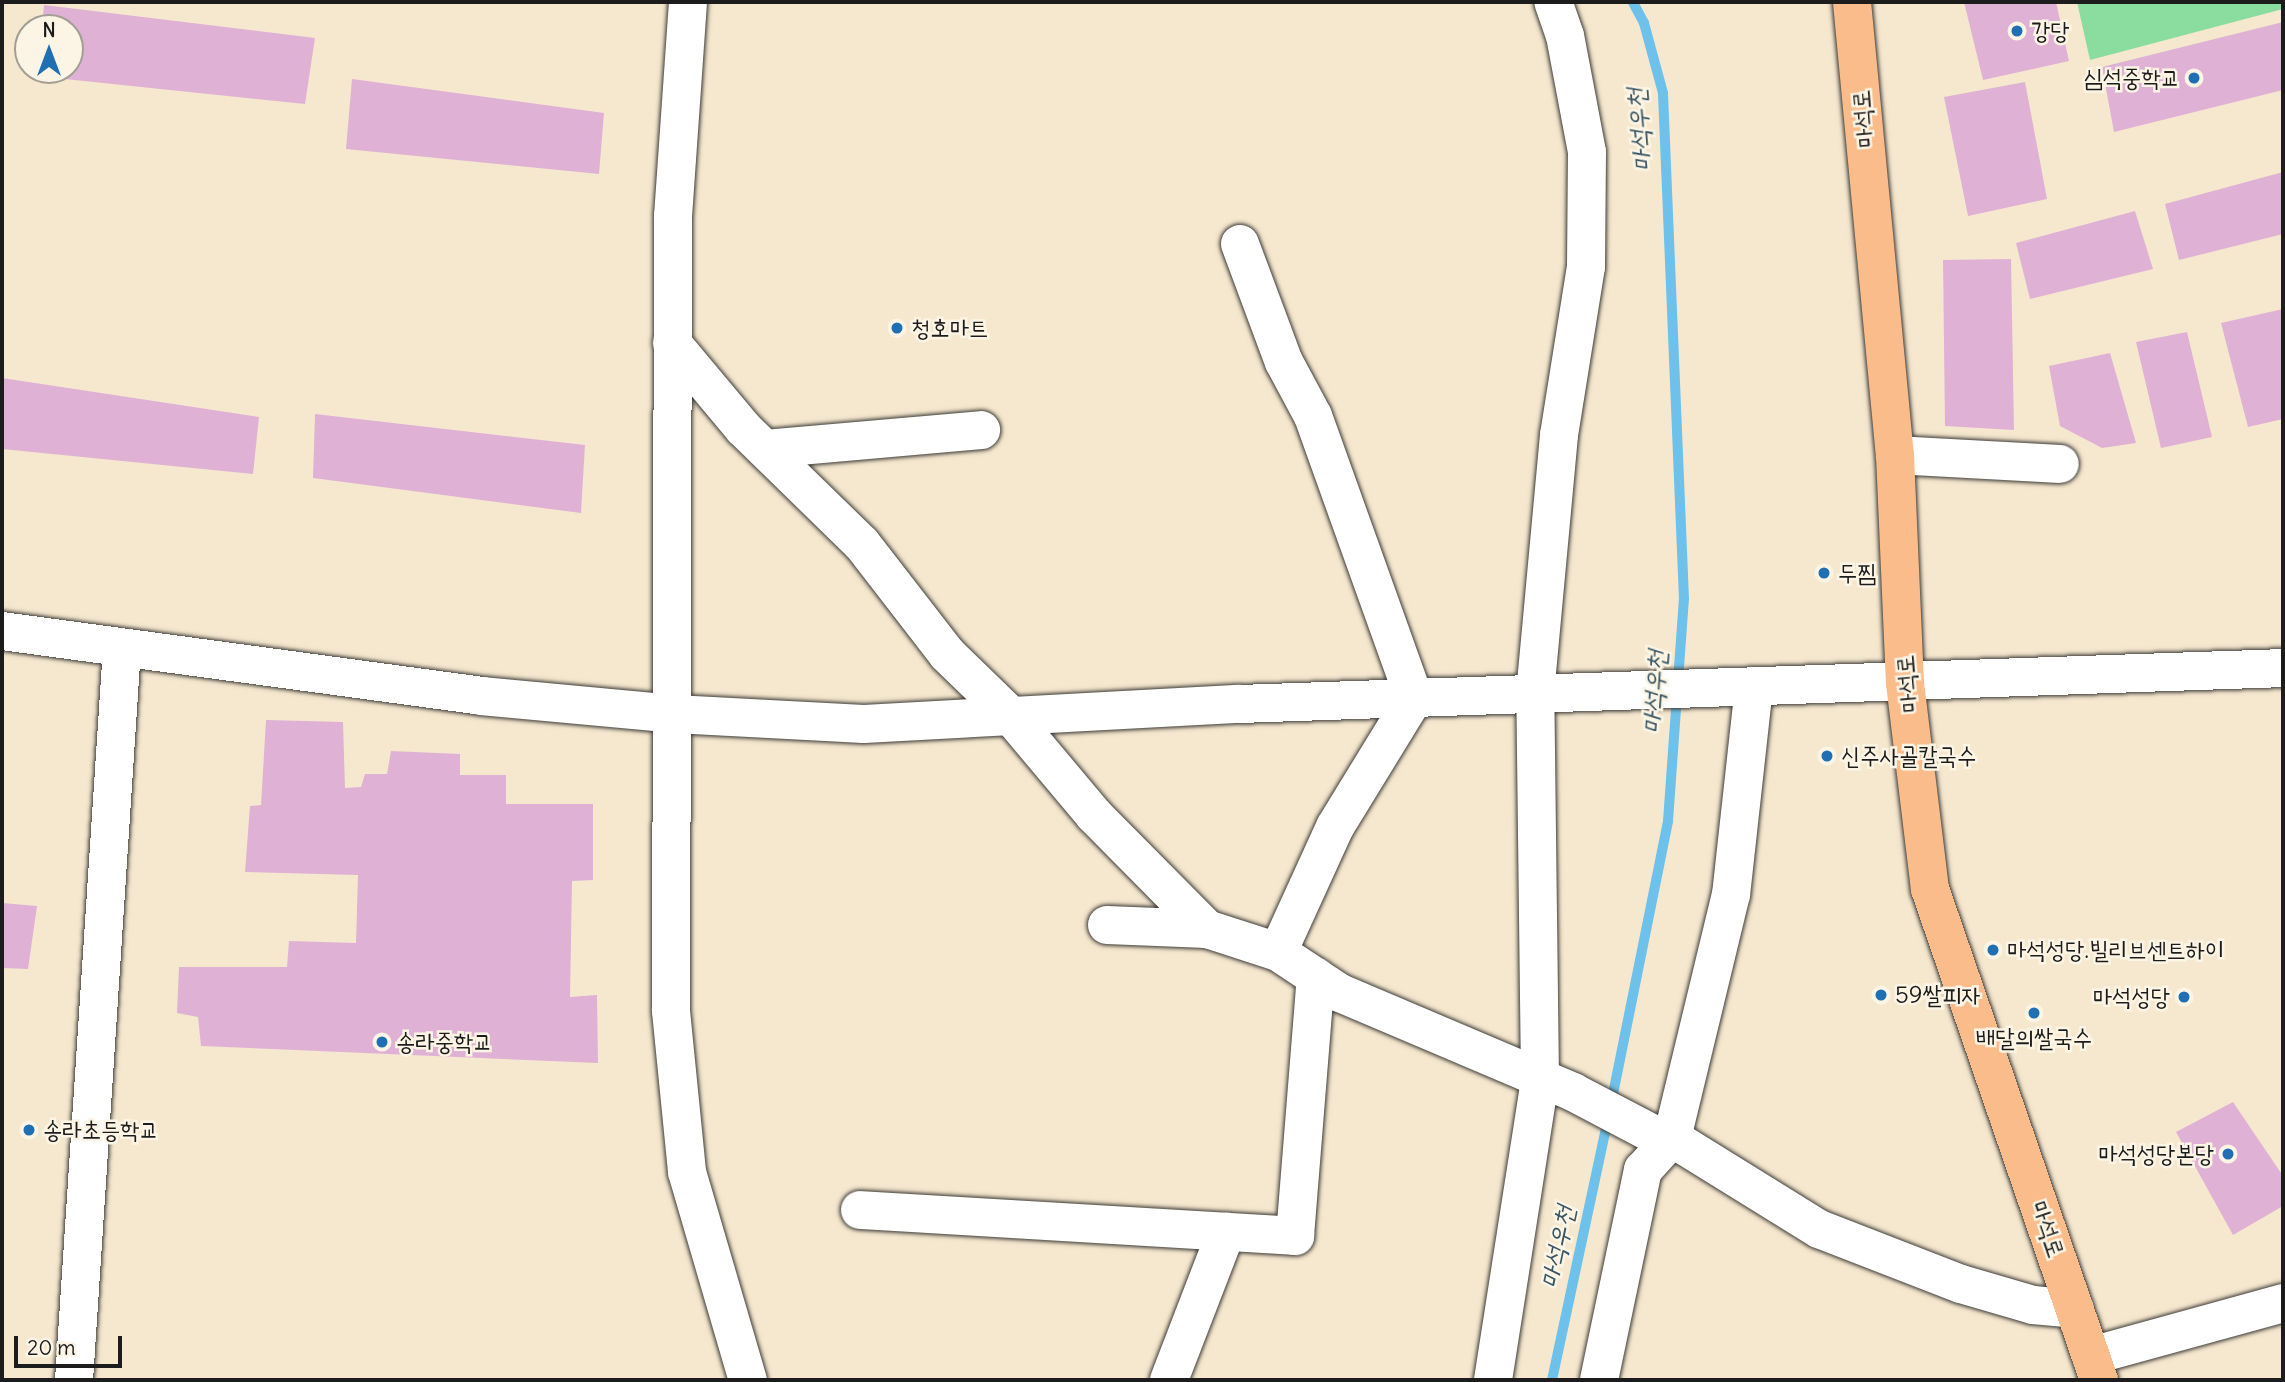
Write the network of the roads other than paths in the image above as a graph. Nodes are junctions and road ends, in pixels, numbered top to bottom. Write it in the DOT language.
graph roads {
  1 [pos="1553,2"];
  2 [pos="1852,2"];
  3 [pos="691,7"];
  4 [pos="1240,244"];
  5 [pos="672,343"];
  6 [pos="981,430"];
  7 [pos="765,449"];
  8 [pos="1895,455"];
  9 [pos="2060,464"];
  10 [pos="2,631"];
  11 [pos="122,648"];
  12 [pos="2283,668"];
  13 [pos="1905,683"];
  14 [pos="1754,686"];
  15 [pos="1535,694"];
  16 [pos="1414,698"];
  17 [pos="674,714"];
  18 [pos="1011,716"];
  19 [pos="1107,925"];
  20 [pos="1207,929"];
  21 [pos="1278,952"];
  22 [pos="1316,977"];
  23 [pos="1557,1085"];
  24 [pos="1661,1135"];
  25 [pos="860,1210"];
  26 [pos="1226,1232"];
  27 [pos="2283,1303"];
  28 [pos="2075,1309"];
  29 [pos="2095,1368"];
  30 [pos="74,1380"];
  31 [pos="748,1380"];
  32 [pos="1169,1380"];
  33 [pos="1493,1380"];
  34 [pos="1599,1380"];
  1 -- 15 [label="street"];
  2 -- 8 [label="main road, 마석로"];
  3 -- 5 [label="street"];
  4 -- 16 [label="street"];
  5 -- 7 [label="street"];
  5 -- 17 [label="street"];
  6 -- 7 [label="street"];
  7 -- 18 [label="street"];
  8 -- 9 [label="street"];
  8 -- 13 [label="main road, 마석로"];
  10 -- 11 [label="street"];
  11 -- 17 [label="street"];
  11 -- 30 [label="street"];
  12 -- 13 [label="street"];
  13 -- 14 [label="street"];
  13 -- 28 [label="main road, 마석로"];
  14 -- 15 [label="street"];
  14 -- 24 [label="street"];
  15 -- 16 [label="street"];
  15 -- 23 [label="street"];
  16 -- 18 [label="street"];
  16 -- 21 [label="street"];
  17 -- 18 [label="street"];
  17 -- 31 [label="street"];
  18 -- 20 [label="street"];
  19 -- 20 [label="street"];
  20 -- 21 [label="street"];
  21 -- 22 [label="street"];
  22 -- 23 [label="street"];
  22 -- 26 [label="street"];
  23 -- 24 [label="street"];
  23 -- 33 [label="street"];
  24 -- 28 [label="street"];
  24 -- 34 [label="street"];
  25 -- 26 [label="street"];
  26 -- 32 [label="street"];
  27 -- 29 [label="street"];
  28 -- 29 [label="main road, 마석로"];
}
